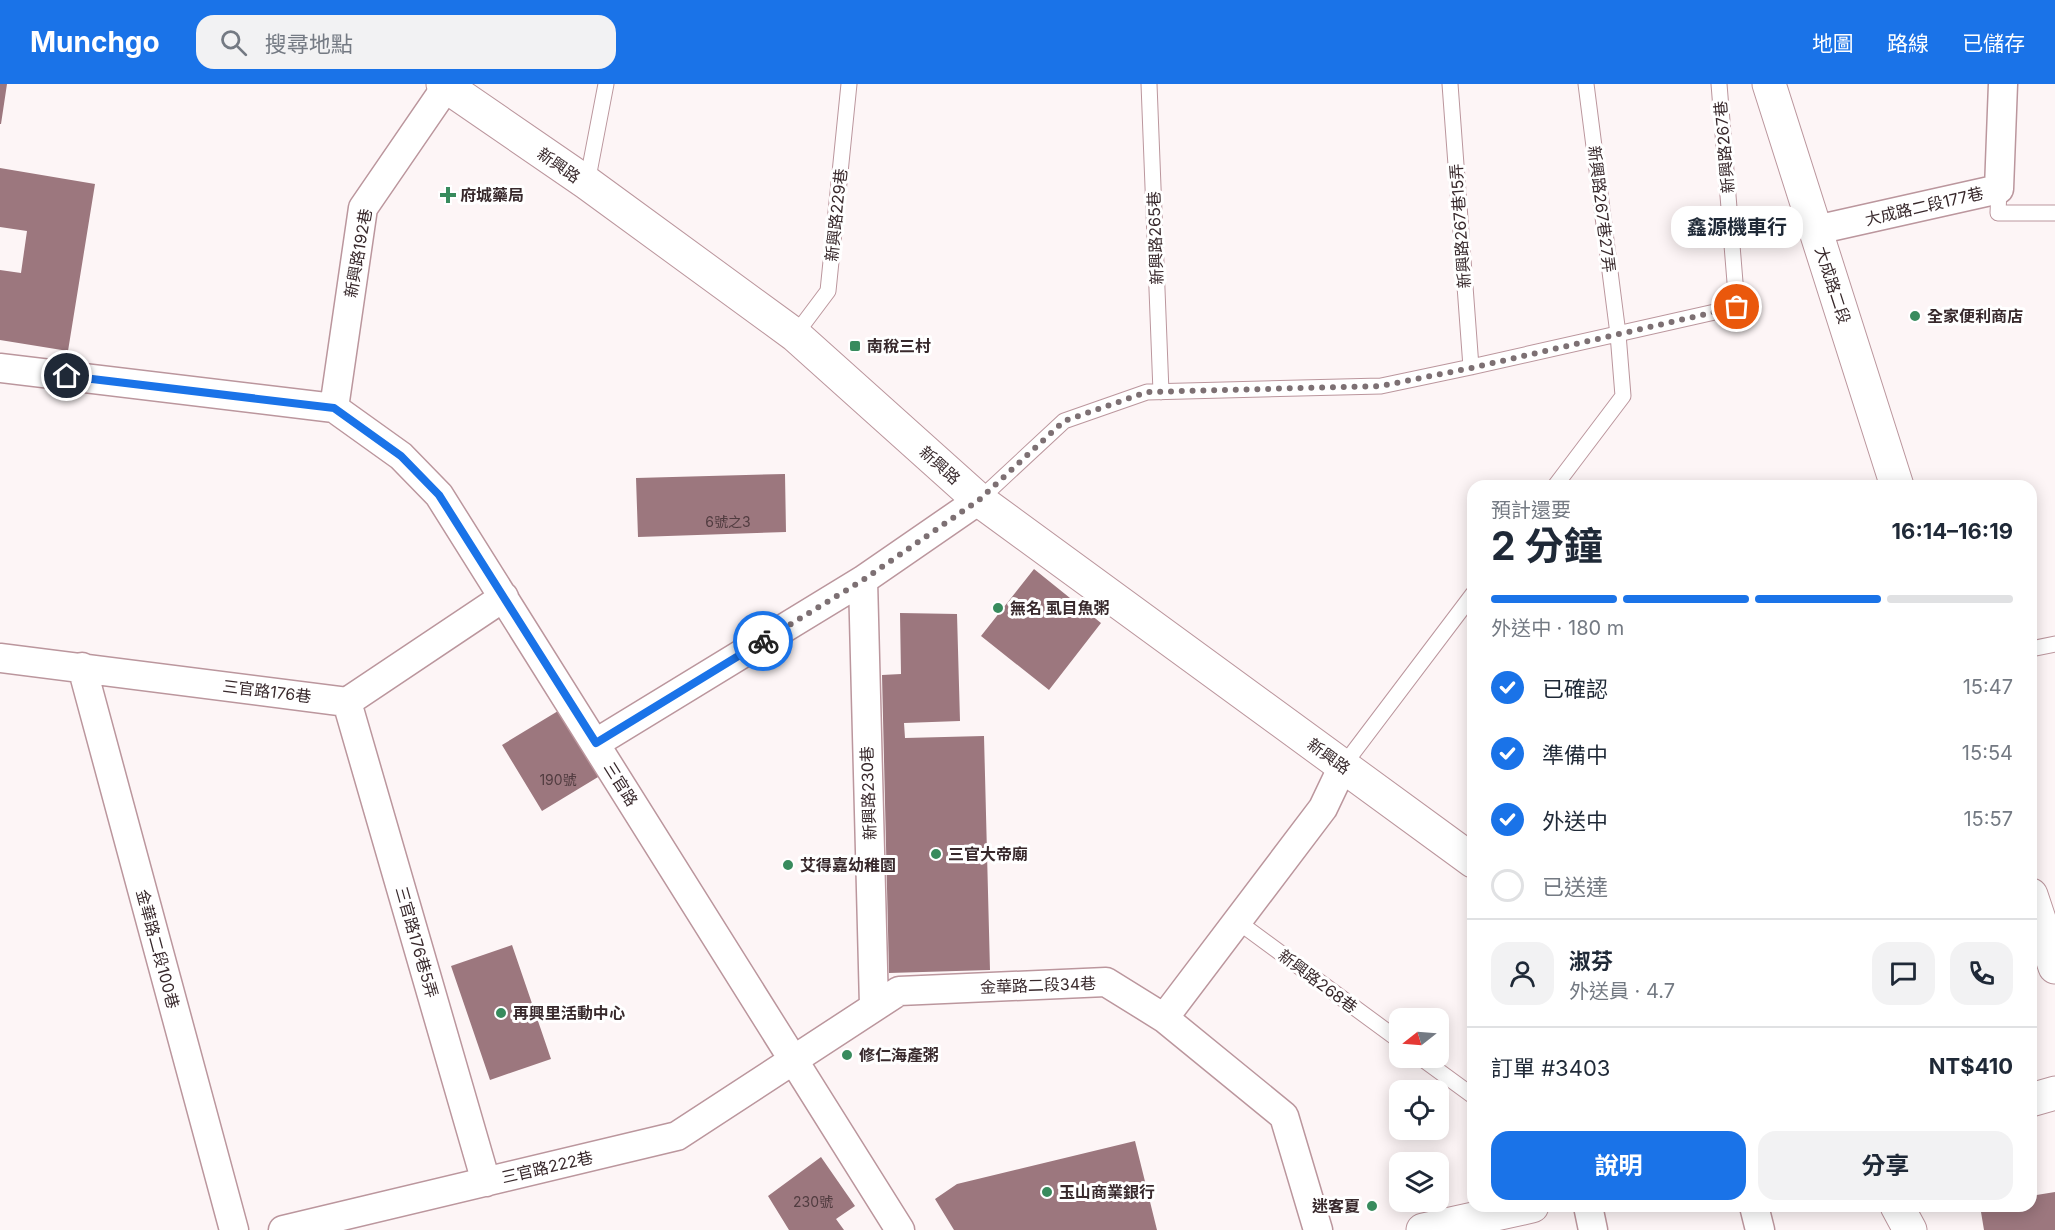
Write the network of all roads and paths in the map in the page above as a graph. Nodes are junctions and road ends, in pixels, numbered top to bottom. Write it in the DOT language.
graph roads {
  1 [pos="606,84"];
  2 [pos="849,84"];
  3 [pos="1149,84"];
  4 [pos="1450,84"];
  5 [pos="1587,84"];
  6 [pos="1719,84"];
  7 [pos="1769,84"];
  8 [pos="2003,84"];
  9 [pos="445,85"];
  10 [pos="587,183"];
  11 [pos="1999,189"];
  12 [pos="2055,213"];
  13 [pos="1816,231"];
  14 [pos="1618,334"];
  15 [pos="795,335"];
  16 [pos="0,368"];
  17 [pos="1471,368"];
  18 [pos="1161,392"];
  19 [pos="334,408"];
  20 [pos="1560,480"];
  21 [pos="1896,480"];
  22 [pos="979,500"];
  23 [pos="863,580"];
  24 [pos="504,597"];
  25 [pos="1467,602"];
  26 [pos="2055,644"];
  27 [pos="2037,648"];
  28 [pos="0,658"];
  29 [pos="82,667"];
  30 [pos="347,702"];
  31 [pos="596,743"];
  32 [pos="1343,766"];
  33 [pos="1467,857"];
  34 [pos="2037,913"];
  35 [pos="1237,921"];
  36 [pos="2055,967"];
  37 [pos="874,1006"];
  38 [pos="1164,1018"];
  39 [pos="1389,1033"];
  40 [pos="793,1062"];
  41 [pos="1435,1068"];
  42 [pos="1467,1092"];
  43 [pos="2055,1093"];
  44 [pos="2037,1098"];
  45 [pos="486,1182"];
  46 [pos="1505,1212"];
  47 [pos="1589,1212"];
  48 [pos="1756,1212"];
  49 [pos="1900,1212"];
  50 [pos="234,1230"];
  51 [pos="283,1230"];
  52 [pos="900,1230"];
  53 [pos="1318,1230"];
  54 [pos="1423,1230"];
  55 [pos="1593,1230"];
  56 [pos="1760,1230"];
  57 [pos="1910,1230"];
  1 -- 10 [label="lane"];
  2 -- 15 [label="lane, 新興路229巷"];
  3 -- 18 [label="lane, 新興路265巷"];
  4 -- 17 [label="lane, 新興路267巷15弄"];
  5 -- 14 [label="lane, 新興路267巷27弄"];
  6 -- 14 [label="lane, 新興路267巷"];
  7 -- 13 [label="street, 大成路二段"];
  8 -- 11 [label="street, 大成路二段177巷"];
  9 -- 10 [label="street, 新興路"];
  9 -- 19 [label="street, 新興路192巷"];
  10 -- 15 [label="street, 新興路"];
  11 -- 12 [label="lane"];
  11 -- 13 [label="street, 大成路二段177巷"];
  13 -- 21 [label="street, 大成路二段"];
  14 -- 17 [label="lane, 新興路267巷"];
  14 -- 20 [label="lane, 新興路267巷27弄"];
  15 -- 22 [label="street, 新興路"];
  16 -- 19 [label="street, 三官路"];
  17 -- 18 [label="lane, 新興路267巷"];
  18 -- 22 [label="lane, 新興路267巷"];
  19 -- 24 [label="street, 三官路"];
  22 -- 23 [label="street"];
  22 -- 32 [label="street, 新興路"];
  23 -- 31 [label="street"];
  23 -- 37 [label="street, 新興路230巷"];
  24 -- 30 [label="street"];
  24 -- 31 [label="street, 三官路"];
  25 -- 32 [label="lane"];
  26 -- 27 [label="lane"];
  28 -- 29 [label="street, 三官路176巷"];
  29 -- 30 [label="street, 三官路176巷"];
  29 -- 50 [label="street, 金華路二段100巷"];
  30 -- 45 [label="street, 三官路176巷5弄"];
  31 -- 40 [label="street, 三官路"];
  32 -- 33 [label="street, 新興路"];
  32 -- 35 [label="street"];
  34 -- 36 [label="street"];
  35 -- 38 [label="street"];
  35 -- 39 [label="lane, 新興路268巷"];
  37 -- 38 [label="street, 金華路二段34巷"];
  37 -- 40 [label="street, 金華路二段34巷"];
  38 -- 53 [label="street, 金華路二段34巷"];
  40 -- 45 [label="street, 三官路222巷"];
  40 -- 52 [label="street, 三官路"];
  41 -- 42 [label="lane"];
  43 -- 44 [label="street"];
  45 -- 51 [label="street, 三官路222巷"];
  46 -- 54 [label="street"];
  47 -- 55 [label="street"];
  48 -- 56 [label="street"];
  49 -- 57 [label="street"];
}
